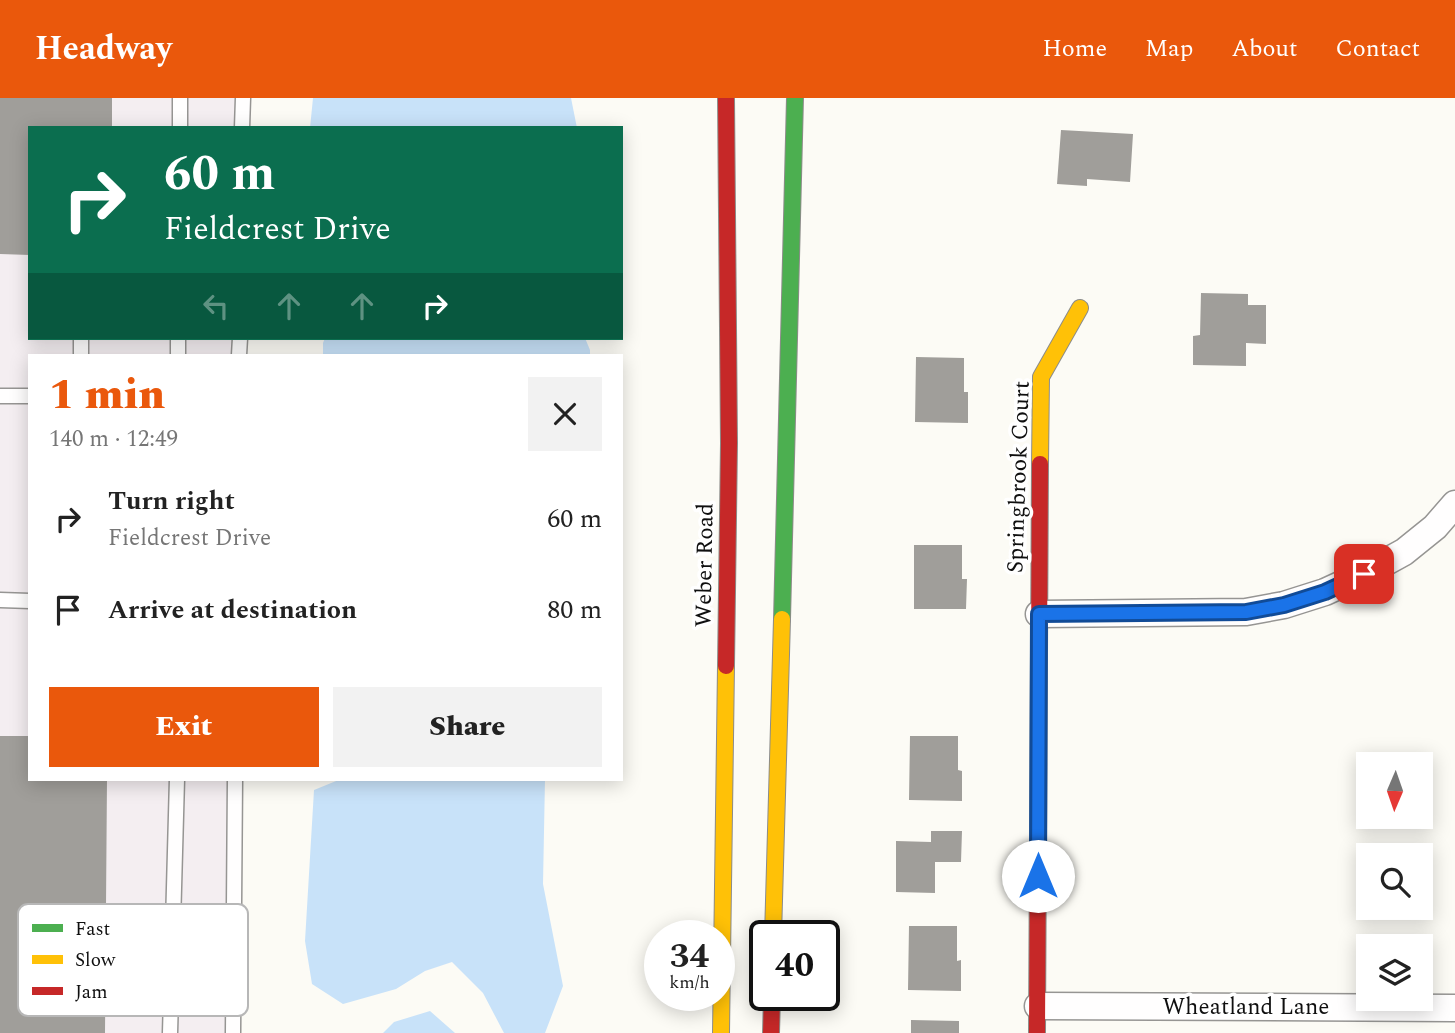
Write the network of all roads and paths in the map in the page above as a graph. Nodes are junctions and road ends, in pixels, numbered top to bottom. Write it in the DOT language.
graph roads {
  1 [pos="180,98"];
  2 [pos="243,98"];
  3 [pos="726,98"];
  4 [pos="795,98"];
  5 [pos="180,126"];
  6 [pos="242,126"];
  7 [pos="1080,308"];
  8 [pos="0,396"];
  9 [pos="28,396"];
  10 [pos="1455,505"];
  11 [pos="0,600"];
  12 [pos="28,601"];
  13 [pos="1039,614"];
  14 [pos="177,781"];
  15 [pos="235,781"];
  16 [pos="174,904"];
  17 [pos="234,904"];
  18 [pos="773,920"];
  19 [pos="1038,1006"];
  20 [pos="1455,1008"];
  21 [pos="772,1011"];
  22 [pos="721,1033"];
  23 [pos="771,1033"];
  24 [pos="1037,1033"];
  1 -- 5 [label="lane"];
  2 -- 6 [label="lane"];
  3 -- 22 [label="main road, Weber Road"];
  4 -- 18 [label="main road"];
  7 -- 13 [label="main road, Springbrook Court"];
  8 -- 9 [label="lane"];
  10 -- 13 [label="street"];
  11 -- 12 [label="lane"];
  13 -- 19 [label="main road, Springbrook Court"];
  14 -- 16 [label="lane"];
  15 -- 17 [label="lane"];
  19 -- 20 [label="street, Wheatland Lane"];
  19 -- 24 [label="main road, Springbrook Court"];
  21 -- 23 [label="main road"];
}
